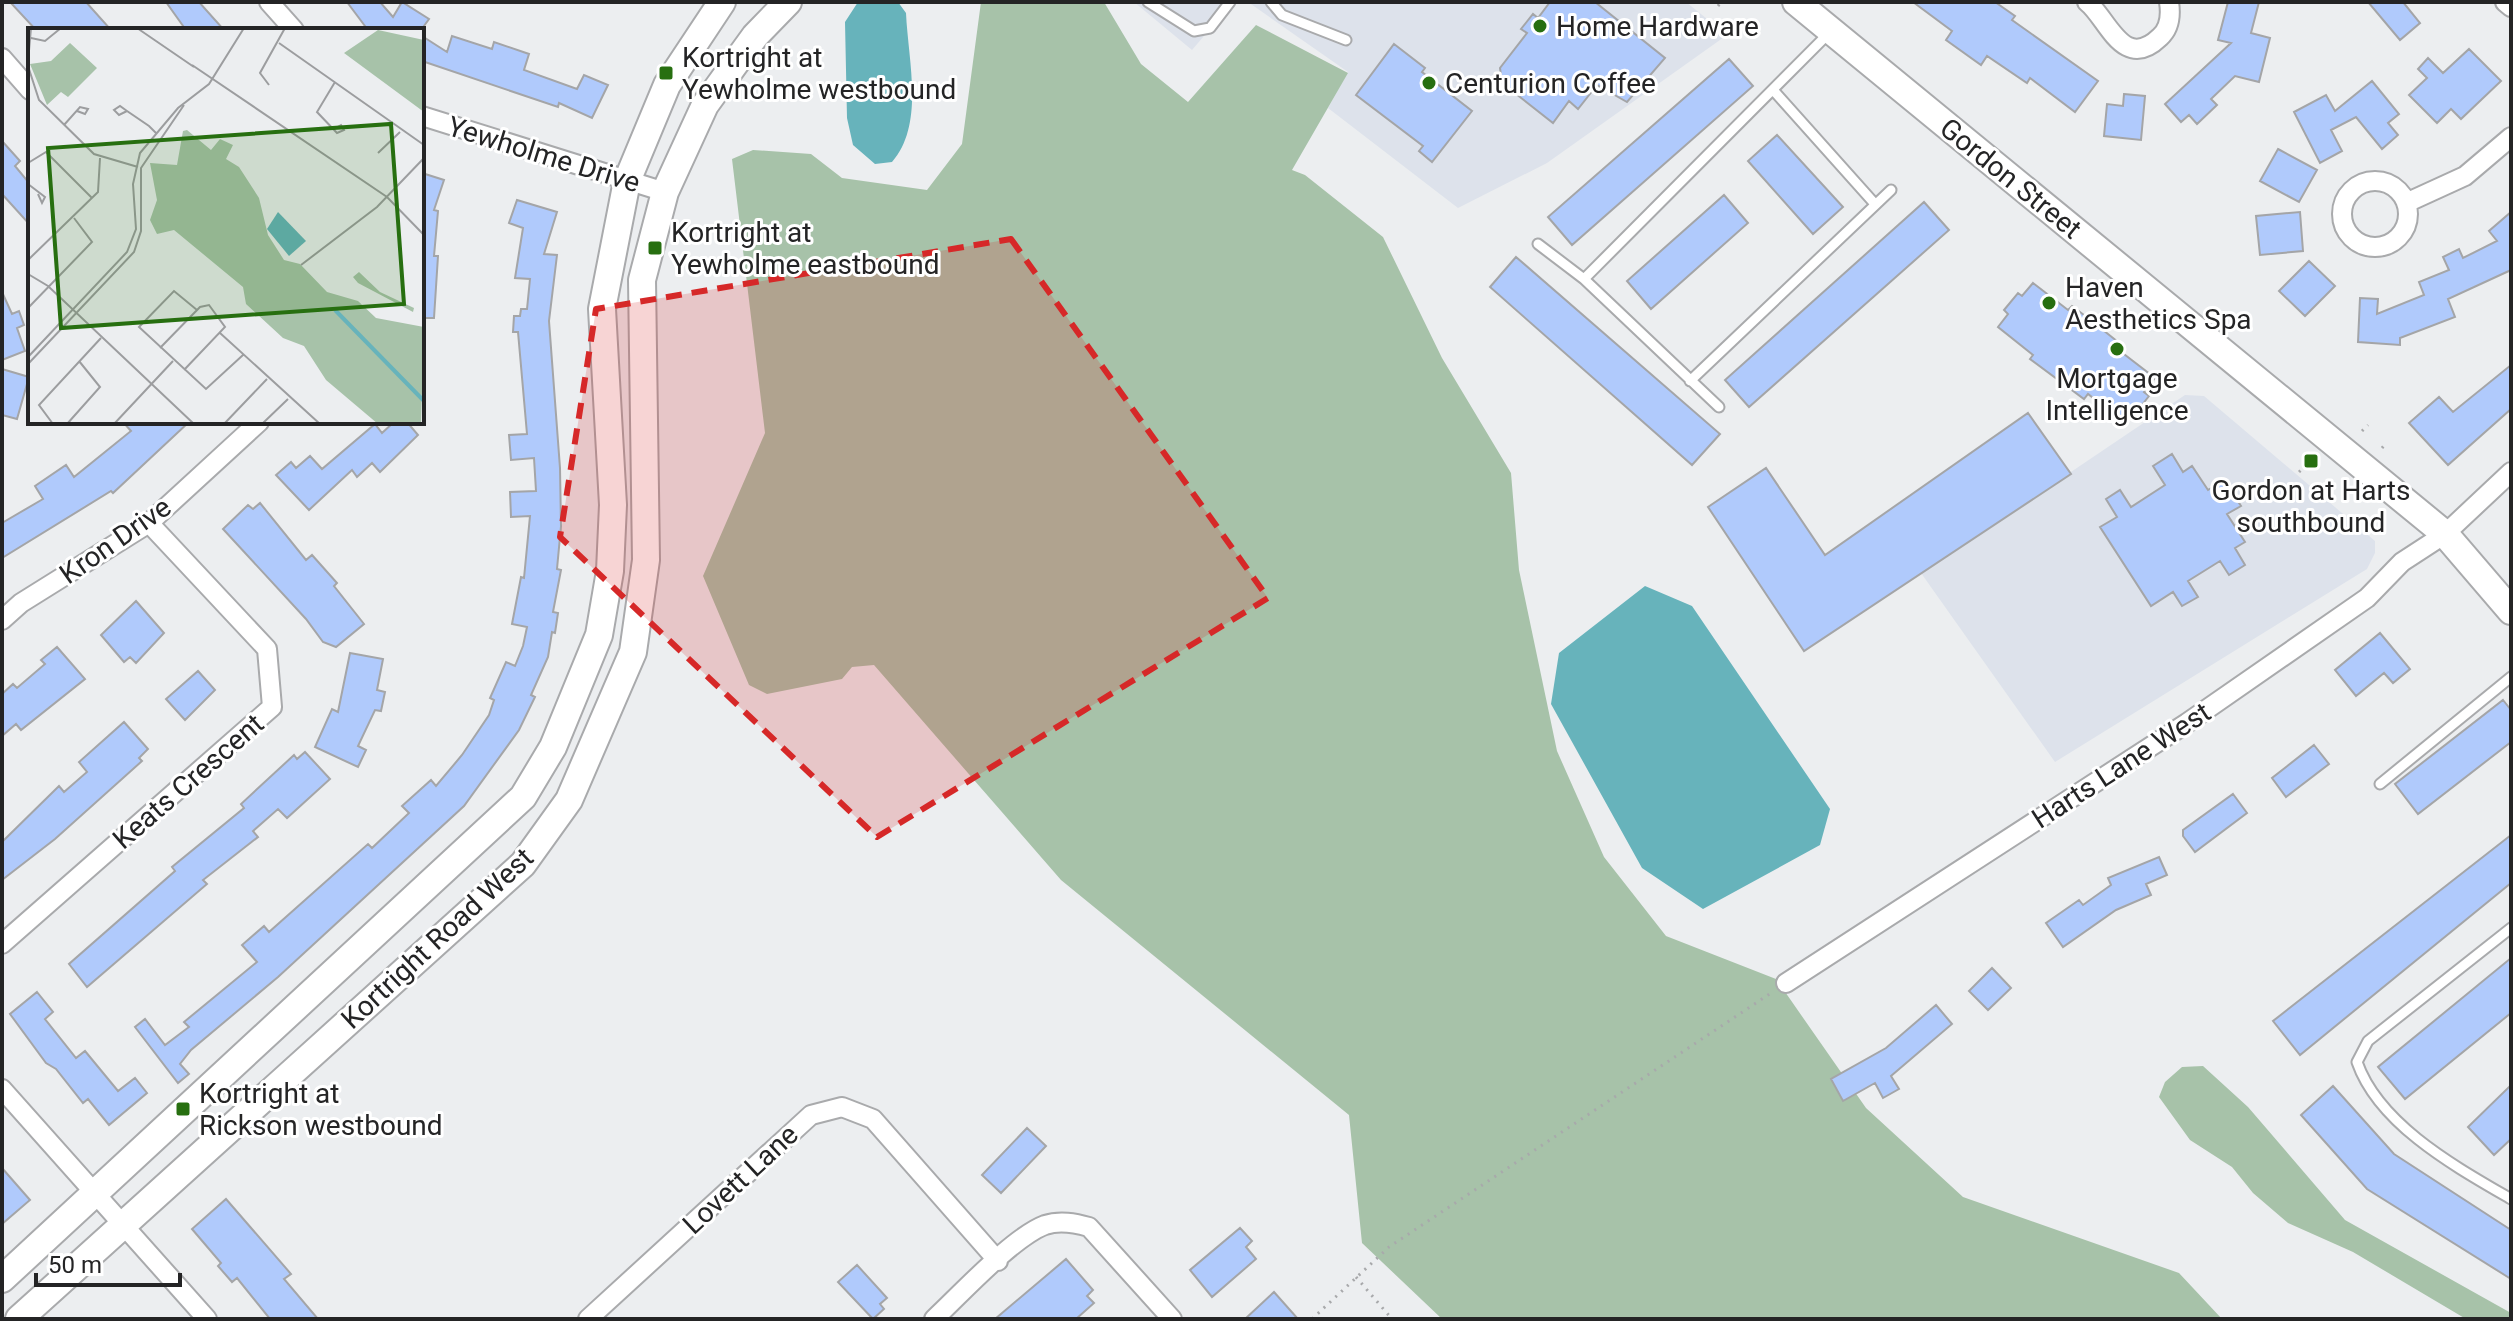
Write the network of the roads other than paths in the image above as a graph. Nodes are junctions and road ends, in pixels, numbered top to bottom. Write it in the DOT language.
graph roads {
  1 [pos="269,2"];
  2 [pos="722,2"];
  3 [pos="788,2"];
  4 [pos="1148,2"];
  5 [pos="1230,2"];
  6 [pos="1271,2"];
  7 [pos="1796,2"];
  8 [pos="2169,2"];
  9 [pos="2505,2"];
  10 [pos="2093,4"];
  11 [pos="2511,7"];
  12 [pos="292,28"];
  13 [pos="1832,30"];
  14 [pos="1346,40"];
  15 [pos="2,58"];
  16 [pos="28,88"];
  17 [pos="1774,91"];
  18 [pos="424,117"];
  19 [pos="2511,137"];
  20 [pos="627,181"];
  21 [pos="1891,190"];
  22 [pos="665,192"];
  23 [pos="2406,203"];
  24 [pos="1875,204"];
  25 [pos="1538,244"];
  26 [pos="1584,279"];
  27 [pos="1690,381"];
  28 [pos="1719,407"];
  29 [pos="257,424"];
  30 [pos="2511,472"];
  31 [pos="149,523"];
  32 [pos="2445,534"];
  33 [pos="2511,611"];
  34 [pos="2,620"];
  35 [pos="2511,677"];
  36 [pos="2380,784"];
  37 [pos="2511,928"];
  38 [pos="2,944"];
  39 [pos="1786,983"];
  40 [pos="2,1089"];
  41 [pos="96,1193"];
  42 [pos="2511,1199"];
  43 [pos="125,1225"];
  44 [pos="998,1261"];
  45 [pos="2,1279"];
  46 [pos="19,1319"];
  47 [pos="207,1319"];
  48 [pos="588,1319"];
  49 [pos="934,1319"];
  50 [pos="1172,1319"];
  1 -- 12 [label="street"];
  2 -- 20 [label="street, Kortright Road West"];
  3 -- 22 [label="street, Kortright Road West"];
  4 -- 5 [label="lane"];
  6 -- 14 [label="lane"];
  7 -- 13 [label="street, Gordon Street"];
  8 -- 10 [label="street"];
  9 -- 11 [label="street"];
  13 -- 17 [label="lane"];
  13 -- 32 [label="street, Gordon Street"];
  15 -- 16 [label="street"];
  17 -- 24 [label="lane"];
  17 -- 26 [label="lane"];
  18 -- 20 [label="street, Yewholme Drive"];
  19 -- 23 [label="street"];
  20 -- 22 [label="street, Yewholme Drive"];
  20 -- 41 [label="street, Kortright Road West"];
  21 -- 24 [label="lane"];
  22 -- 43 [label="street, Kortright Road West"];
  24 -- 27 [label="lane"];
  25 -- 26 [label="lane"];
  26 -- 27 [label="lane"];
  27 -- 28 [label="lane"];
  29 -- 31 [label="street, Kron Drive"];
  30 -- 32 [label="street, Harts Lane West"];
  31 -- 34 [label="street, Kron Drive"];
  31 -- 38 [label="street, Keats Crescent"];
  32 -- 33 [label="street, Gordon Street"];
  32 -- 39 [label="street, Harts Lane West"];
  35 -- 36 [label="lane"];
  37 -- 42 [label="lane"];
  40 -- 41 [label="street"];
  41 -- 43 [label="street"];
  41 -- 45 [label="street, Kortright Road West"];
  43 -- 46 [label="street, Kortright Road West"];
  43 -- 47 [label="street"];
  44 -- 48 [label="street, Lovett Lane"];
  44 -- 49 [label="street"];
  44 -- 50 [label="street"];
}
